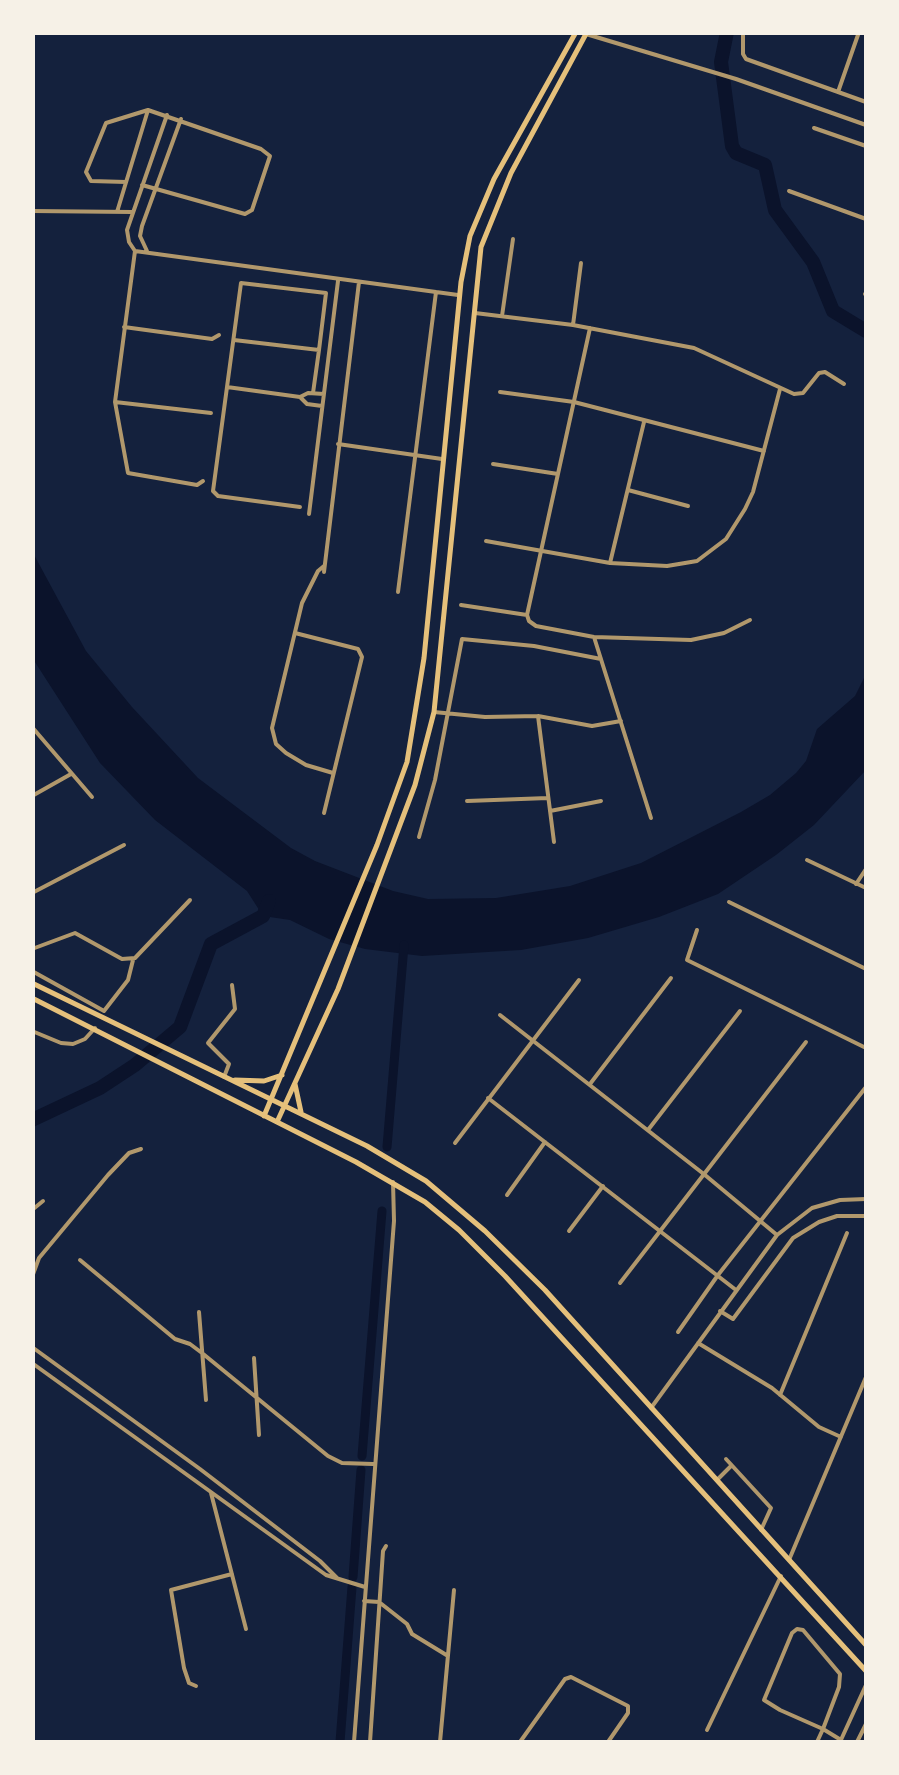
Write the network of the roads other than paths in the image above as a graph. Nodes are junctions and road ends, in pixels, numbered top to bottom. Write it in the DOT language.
graph roads {
  1 [pos="576,32"];
  2 [pos="743,32"];
  3 [pos="859,32"];
  4 [pos="587,33"];
  5 [pos="838,92"];
  6 [pos="866,102"];
  7 [pos="148,110"];
  8 [pos="167,115"];
  9 [pos="181,119"];
  10 [pos="866,125"];
  11 [pos="814,128"];
  12 [pos="866,146"];
  13 [pos="126,182"];
  14 [pos="142,185"];
  15 [pos="155,189"];
  16 [pos="789,191"];
  17 [pos="32,211"];
  18 [pos="117,212"];
  19 [pos="132,212"];
  20 [pos="866,220"];
  21 [pos="512,239"];
  22 [pos="136,251"];
  23 [pos="148,252"];
  24 [pos="581,263"];
  25 [pos="338,279"];
  26 [pos="359,282"];
  27 [pos="436,292"];
  28 [pos="460,296"];
  29 [pos="473,313"];
  30 [pos="502,316"];
  31 [pos="573,325"];
  32 [pos="124,327"];
  33 [pos="590,328"];
  34 [pos="220,335"];
  35 [pos="234,340"];
  36 [pos="319,350"];
  37 [pos="844,384"];
  38 [pos="227,386"];
  39 [pos="780,389"];
  40 [pos="500,392"];
  41 [pos="313,393"];
  42 [pos="324,394"];
  43 [pos="300,397"];
  44 [pos="115,402"];
  45 [pos="574,402"];
  46 [pos="322,406"];
  47 [pos="211,413"];
  48 [pos="644,420"];
  49 [pos="338,444"];
  50 [pos="764,451"];
  51 [pos="416,455"];
  52 [pos="443,459"];
  53 [pos="493,464"];
  54 [pos="558,474"];
  55 [pos="203,480"];
  56 [pos="628,490"];
  57 [pos="688,506"];
  58 [pos="300,507"];
  59 [pos="309,514"];
  60 [pos="486,541"];
  61 [pos="542,549"];
  62 [pos="610,563"];
  63 [pos="398,592"];
  64 [pos="430,602"];
  65 [pos="447,604"];
  66 [pos="461,605"];
  67 [pos="528,614"];
  68 [pos="750,620"];
  69 [pos="295,633"];
  70 [pos="594,636"];
  71 [pos="601,659"];
  72 [pos="434,712"];
  73 [pos="448,714"];
  74 [pos="538,716"];
  75 [pos="620,721"];
  76 [pos="32,727"];
  77 [pos="334,773"];
  78 [pos="71,774"];
  79 [pos="32,796"];
  80 [pos="92,798"];
  81 [pos="548,798"];
  82 [pos="467,801"];
  83 [pos="601,801"];
  84 [pos="550,811"];
  85 [pos="324,813"];
  86 [pos="652,818"];
  87 [pos="419,838"];
  88 [pos="554,842"];
  89 [pos="124,845"];
  90 [pos="807,860"];
  91 [pos="866,869"];
  92 [pos="856,884"];
  93 [pos="866,888"];
  94 [pos="32,893"];
  95 [pos="190,900"];
  96 [pos="728,902"];
  97 [pos="697,930"];
  98 [pos="32,950"];
  99 [pos="133,958"];
  100 [pos="866,968"];
  101 [pos="32,971"];
  102 [pos="671,978"];
  103 [pos="579,980"];
  104 [pos="35,984"];
  105 [pos="232,985"];
  106 [pos="32,998"];
  107 [pos="740,1012"];
  108 [pos="104,1015"];
  109 [pos="500,1015"];
  110 [pos="95,1028"];
  111 [pos="32,1030"];
  112 [pos="532,1038"];
  113 [pos="806,1042"];
  114 [pos="866,1048"];
  115 [pos="224,1076"];
  116 [pos="282,1076"];
  117 [pos="232,1080"];
  118 [pos="295,1082"];
  119 [pos="590,1084"];
  120 [pos="866,1087"];
  121 [pos="488,1098"];
  122 [pos="271,1099"];
  123 [pos="284,1106"];
  124 [pos="302,1114"];
  125 [pos="264,1116"];
  126 [pos="278,1122"];
  127 [pos="648,1130"];
  128 [pos="546,1142"];
  129 [pos="455,1143"];
  130 [pos="141,1148"];
  131 [pos="706,1175"];
  132 [pos="393,1182"];
  133 [pos="603,1186"];
  134 [pos="507,1196"];
  135 [pos="866,1200"];
  136 [pos="44,1201"];
  137 [pos="32,1210"];
  138 [pos="866,1216"];
  139 [pos="763,1222"];
  140 [pos="569,1231"];
  141 [pos="661,1231"];
  142 [pos="847,1232"];
  143 [pos="777,1235"];
  144 [pos="80,1260"];
  145 [pos="34,1262"];
  146 [pos="718,1275"];
  147 [pos="32,1277"];
  148 [pos="620,1283"];
  149 [pos="736,1290"];
  150 [pos="720,1311"];
  151 [pos="199,1312"];
  152 [pos="678,1332"];
  153 [pos="698,1343"];
  154 [pos="32,1346"];
  155 [pos="202,1353"];
  156 [pos="254,1358"];
  157 [pos="32,1363"];
  158 [pos="866,1377"];
  159 [pos="780,1395"];
  160 [pos="206,1400"];
  161 [pos="257,1400"];
  162 [pos="651,1408"];
  163 [pos="665,1424"];
  164 [pos="259,1435"];
  165 [pos="841,1437"];
  166 [pos="655,1439"];
  167 [pos="726,1459"];
  168 [pos="373,1464"];
  169 [pos="731,1465"];
  170 [pos="717,1480"];
  171 [pos="211,1493"];
  172 [pos="762,1530"];
  173 [pos="386,1546"];
  174 [pos="789,1560"];
  175 [pos="232,1574"];
  176 [pos="781,1576"];
  177 [pos="340,1582"];
  178 [pos="365,1587"];
  179 [pos="454,1590"];
  180 [pos="364,1601"];
  181 [pos="380,1602"];
  182 [pos="246,1629"];
  183 [pos="866,1645"];
  184 [pos="448,1656"];
  185 [pos="866,1671"];
  186 [pos="196,1686"];
  187 [pos="866,1686"];
  188 [pos="866,1724"];
  189 [pos="822,1729"];
  190 [pos="707,1730"];
  191 [pos="840,1741"];
  192 [pos="354,1742"];
  193 [pos="370,1742"];
  194 [pos="440,1742"];
  195 [pos="520,1742"];
  196 [pos="608,1742"];
  197 [pos="817,1742"];
  198 [pos="857,1742"];
  1 -- 28 [label="main road"];
  2 -- 5 [label="street"];
  3 -- 5 [label="street"];
  4 -- 10 [label="street"];
  4 -- 29 [label="main road"];
  5 -- 6 [label="street"];
  7 -- 8 [label="street"];
  7 -- 13 [label="street"];
  7 -- 13 [label="street"];
  8 -- 9 [label="street"];
  8 -- 14 [label="street"];
  9 -- 15 [label="street"];
  9 -- 15 [label="street"];
  11 -- 12 [label="street"];
  13 -- 18 [label="street"];
  14 -- 15 [label="street"];
  14 -- 19 [label="street"];
  15 -- 23 [label="street"];
  16 -- 20 [label="street"];
  17 -- 18 [label="street"];
  18 -- 19 [label="street"];
  19 -- 22 [label="street"];
  21 -- 30 [label="street"];
  22 -- 23 [label="street"];
  22 -- 32 [label="street"];
  23 -- 25 [label="street"];
  24 -- 31 [label="street"];
  25 -- 26 [label="street"];
  25 -- 42 [label="street"];
  26 -- 27 [label="street"];
  26 -- 49 [label="street"];
  27 -- 28 [label="street"];
  27 -- 51 [label="street"];
  28 -- 52 [label="main road"];
  29 -- 30 [label="street"];
  29 -- 65 [label="main road"];
  30 -- 31 [label="street"];
  31 -- 33 [label="street"];
  32 -- 34 [label="street"];
  32 -- 44 [label="street"];
  33 -- 39 [label="street"];
  33 -- 45 [label="street"];
  35 -- 36 [label="street"];
  35 -- 36 [label="street"];
  35 -- 38 [label="street"];
  36 -- 41 [label="street"];
  37 -- 39 [label="street"];
  38 -- 43 [label="street"];
  38 -- 58 [label="street"];
  39 -- 50 [label="street"];
  40 -- 45 [label="street"];
  41 -- 42 [label="street"];
  41 -- 43 [label="street"];
  42 -- 46 [label="street"];
  43 -- 46 [label="street"];
  44 -- 47 [label="street"];
  44 -- 55 [label="street"];
  45 -- 48 [label="street"];
  45 -- 54 [label="street"];
  46 -- 59 [label="street"];
  48 -- 50 [label="street"];
  48 -- 56 [label="street"];
  49 -- 51 [label="street"];
  49 -- 69 [label="street"];
  50 -- 62 [label="street"];
  51 -- 52 [label="street"];
  51 -- 63 [label="street"];
  52 -- 64 [label="main road"];
  53 -- 54 [label="street"];
  54 -- 61 [label="street"];
  56 -- 57 [label="street"];
  56 -- 62 [label="street"];
  60 -- 61 [label="street"];
  61 -- 62 [label="street"];
  61 -- 67 [label="street"];
  64 -- 65 [label="main road"];
  64 -- 116 [label="main road"];
  65 -- 72 [label="main road"];
  66 -- 67 [label="street"];
  67 -- 70 [label="street"];
  68 -- 70 [label="street"];
  69 -- 77 [label="street"];
  69 -- 77 [label="street"];
  70 -- 71 [label="street"];
  71 -- 73 [label="street"];
  71 -- 75 [label="street"];
  72 -- 73 [label="street"];
  72 -- 118 [label="main road"];
  73 -- 74 [label="street"];
  73 -- 87 [label="street"];
  74 -- 75 [label="street"];
  74 -- 81 [label="street"];
  75 -- 86 [label="street"];
  76 -- 78 [label="street"];
  77 -- 85 [label="street"];
  78 -- 79 [label="street"];
  78 -- 80 [label="street"];
  81 -- 82 [label="street"];
  81 -- 84 [label="street"];
  83 -- 84 [label="street"];
  84 -- 88 [label="street"];
  89 -- 94 [label="street"];
  90 -- 92 [label="street"];
  91 -- 92 [label="street"];
  92 -- 93 [label="street"];
  95 -- 99 [label="street"];
  96 -- 100 [label="street"];
  97 -- 114 [label="street"];
  98 -- 99 [label="street"];
  99 -- 108 [label="street"];
  101 -- 108 [label="street"];
  102 -- 119 [label="street"];
  103 -- 112 [label="street"];
  104 -- 108 [label="main road"];
  105 -- 115 [label="street"];
  106 -- 110 [label="main road"];
  107 -- 127 [label="street"];
  108 -- 115 [label="main road"];
  109 -- 112 [label="street"];
  110 -- 111 [label="street"];
  110 -- 125 [label="main road"];
  112 -- 119 [label="street"];
  112 -- 121 [label="street"];
  113 -- 131 [label="street"];
  115 -- 117 [label="main road"];
  116 -- 117 [label="main road"];
  116 -- 122 [label="main road"];
  117 -- 122 [label="main road"];
  118 -- 123 [label="main road"];
  118 -- 124 [label="main road"];
  119 -- 127 [label="street"];
  120 -- 139 [label="street"];
  121 -- 128 [label="street"];
  121 -- 129 [label="street"];
  122 -- 123 [label="main road"];
  122 -- 125 [label="main road"];
  123 -- 124 [label="main road"];
  123 -- 126 [label="main road"];
  124 -- 162 [label="main road"];
  125 -- 126 [label="main road"];
  126 -- 132 [label="main road"];
  127 -- 131 [label="street"];
  128 -- 133 [label="street"];
  128 -- 134 [label="street"];
  130 -- 145 [label="street"];
  131 -- 139 [label="street"];
  131 -- 141 [label="street"];
  132 -- 166 [label="main road"];
  132 -- 168 [label="street"];
  133 -- 140 [label="street"];
  133 -- 141 [label="street"];
  135 -- 143 [label="street"];
  136 -- 137 [label="street"];
  138 -- 150 [label="street"];
  139 -- 143 [label="street"];
  139 -- 146 [label="street"];
  141 -- 146 [label="street"];
  141 -- 148 [label="street"];
  142 -- 159 [label="street"];
  143 -- 149 [label="street"];
  144 -- 155 [label="street"];
  145 -- 147 [label="street"];
  146 -- 149 [label="street"];
  146 -- 152 [label="street"];
  149 -- 150 [label="street"];
  150 -- 153 [label="street"];
  151 -- 155 [label="street"];
  153 -- 159 [label="street"];
  153 -- 162 [label="street"];
  154 -- 177 [label="street"];
  155 -- 160 [label="street"];
  155 -- 161 [label="street"];
  156 -- 161 [label="street"];
  157 -- 171 [label="street"];
  158 -- 165 [label="street"];
  159 -- 165 [label="street"];
  161 -- 164 [label="street"];
  161 -- 168 [label="street"];
  162 -- 163 [label="main road"];
  163 -- 166 [label="main road"];
  163 -- 170 [label="main road"];
  165 -- 174 [label="street"];
  166 -- 176 [label="main road"];
  167 -- 169 [label="street"];
  168 -- 178 [label="street"];
  169 -- 170 [label="street"];
  169 -- 172 [label="street"];
  170 -- 172 [label="main road"];
  171 -- 175 [label="street"];
  171 -- 177 [label="street"];
  172 -- 174 [label="main road"];
  173 -- 181 [label="street"];
  174 -- 183 [label="main road"];
  175 -- 182 [label="street"];
  175 -- 186 [label="street"];
  176 -- 185 [label="main road"];
  176 -- 190 [label="street"];
  177 -- 178 [label="street"];
  178 -- 180 [label="street"];
  179 -- 184 [label="street"];
  180 -- 181 [label="street"];
  180 -- 192 [label="street"];
  181 -- 184 [label="street"];
  181 -- 193 [label="street"];
  184 -- 194 [label="street"];
  187 -- 191 [label="street"];
  188 -- 198 [label="street"];
  189 -- 189 [label="street"];
  189 -- 191 [label="street"];
  189 -- 197 [label="street"];
  195 -- 196 [label="street"];
}
